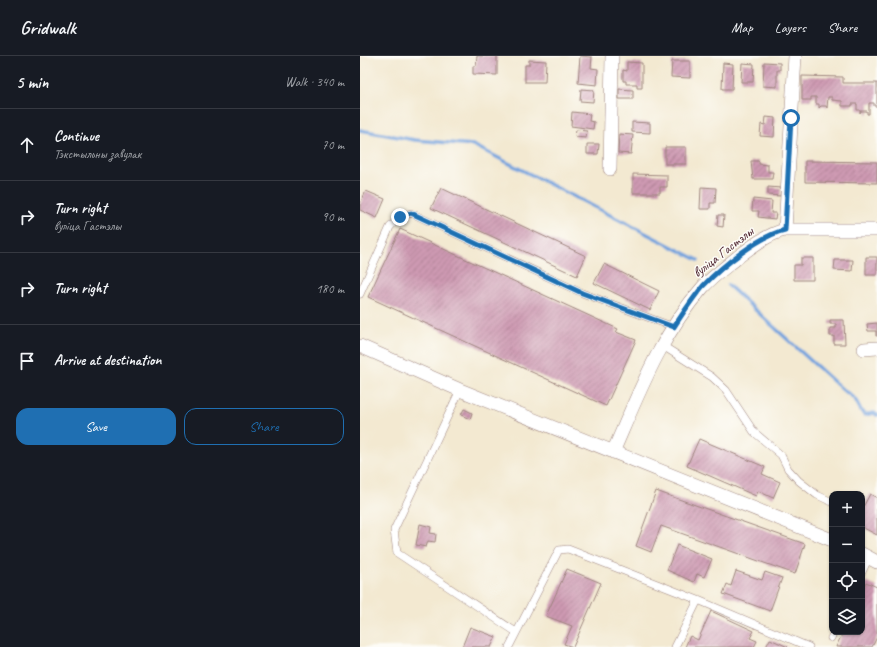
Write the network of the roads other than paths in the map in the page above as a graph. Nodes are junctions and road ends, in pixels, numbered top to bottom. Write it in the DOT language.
graph roads {
  1 [pos="612,56"];
  2 [pos="795,56"];
  3 [pos="610,169"];
  4 [pos="785,230"];
  5 [pos="877,230"];
  6 [pos="360,294"];
  7 [pos="674,327"];
  8 [pos="360,346"];
  9 [pos="663,346"];
  10 [pos="460,390"];
  11 [pos="613,452"];
  12 [pos="829,501"];
  13 [pos="829,536"];
  14 [pos="698,600"];
  15 [pos="516,632"];
  16 [pos="509,647"];
  17 [pos="675,647"];
  18 [pos="809,647"];
  1 -- 3 [label="street"];
  2 -- 4 [label="street"];
  4 -- 5 [label="street, вуліца Гастэлы"];
  4 -- 7 [label="street, вуліца Гастэлы"];
  6 -- 7 [label="lane"];
  7 -- 9 [label="street, вуліца Гастэлы"];
  8 -- 10 [label="street"];
  9 -- 11 [label="street, вуліца Гастэлы"];
  9 -- 12 [label="lane"];
  10 -- 11 [label="street"];
  10 -- 15 [label="lane"];
  11 -- 13 [label="street"];
  14 -- 15 [label="lane"];
  14 -- 17 [label="lane"];
  14 -- 18 [label="lane"];
  15 -- 16 [label="lane"];
}
